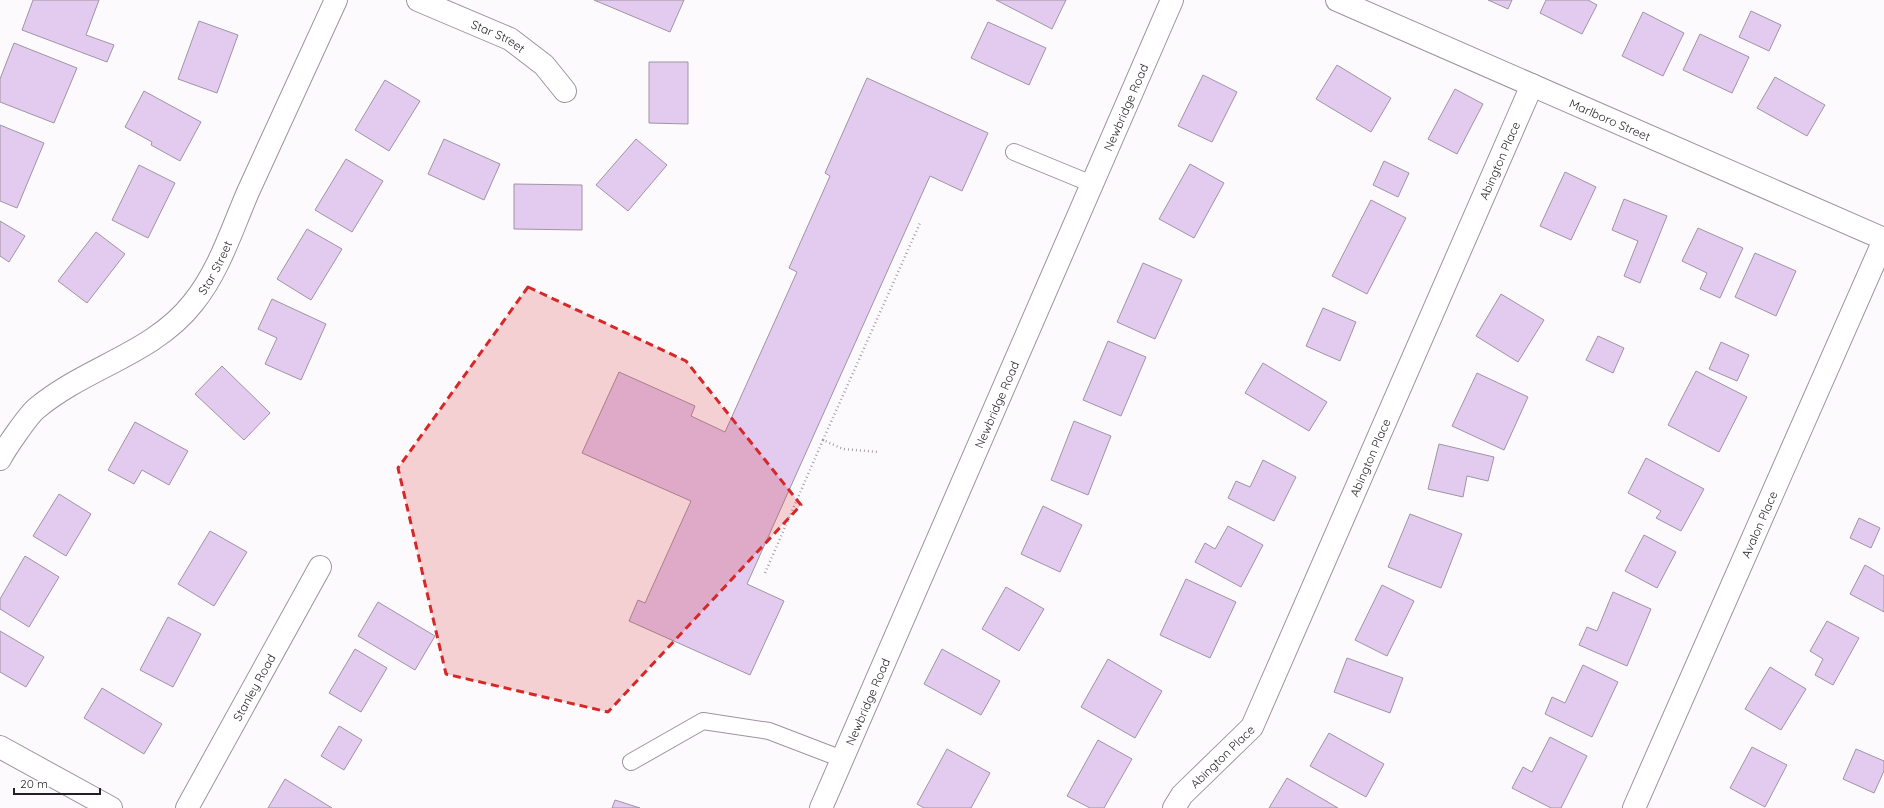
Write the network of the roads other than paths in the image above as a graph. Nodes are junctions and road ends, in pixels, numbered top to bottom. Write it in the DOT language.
graph roads {
  1 [pos="336,0"];
  2 [pos="418,0"];
  3 [pos="1172,0"];
  4 [pos="1337,0"];
  5 [pos="1532,85"];
  6 [pos="564,91"];
  7 [pos="1014,152"];
  8 [pos="1092,184"];
  9 [pos="1884,240"];
  10 [pos="0,459"];
  11 [pos="320,567"];
  12 [pos="0,747"];
  13 [pos="842,759"];
  14 [pos="631,762"];
  15 [pos="111,808"];
  16 [pos="187,808"];
  17 [pos="821,808"];
  18 [pos="1174,808"];
  19 [pos="1634,808"];
  1 -- 10 [label="street, Star Street"];
  2 -- 6 [label="street, Star Street"];
  3 -- 8 [label="street, Newbridge Road"];
  4 -- 5 [label="street, Marlboro Street"];
  5 -- 9 [label="street, Marlboro Street"];
  5 -- 18 [label="street, Abington Place"];
  7 -- 8 [label="lane"];
  8 -- 13 [label="street, Newbridge Road"];
  9 -- 19 [label="street, Avalon Place"];
  11 -- 16 [label="street, Stanley Road"];
  12 -- 15 [label="street"];
  13 -- 14 [label="lane"];
  13 -- 17 [label="street, Newbridge Road"];
}
